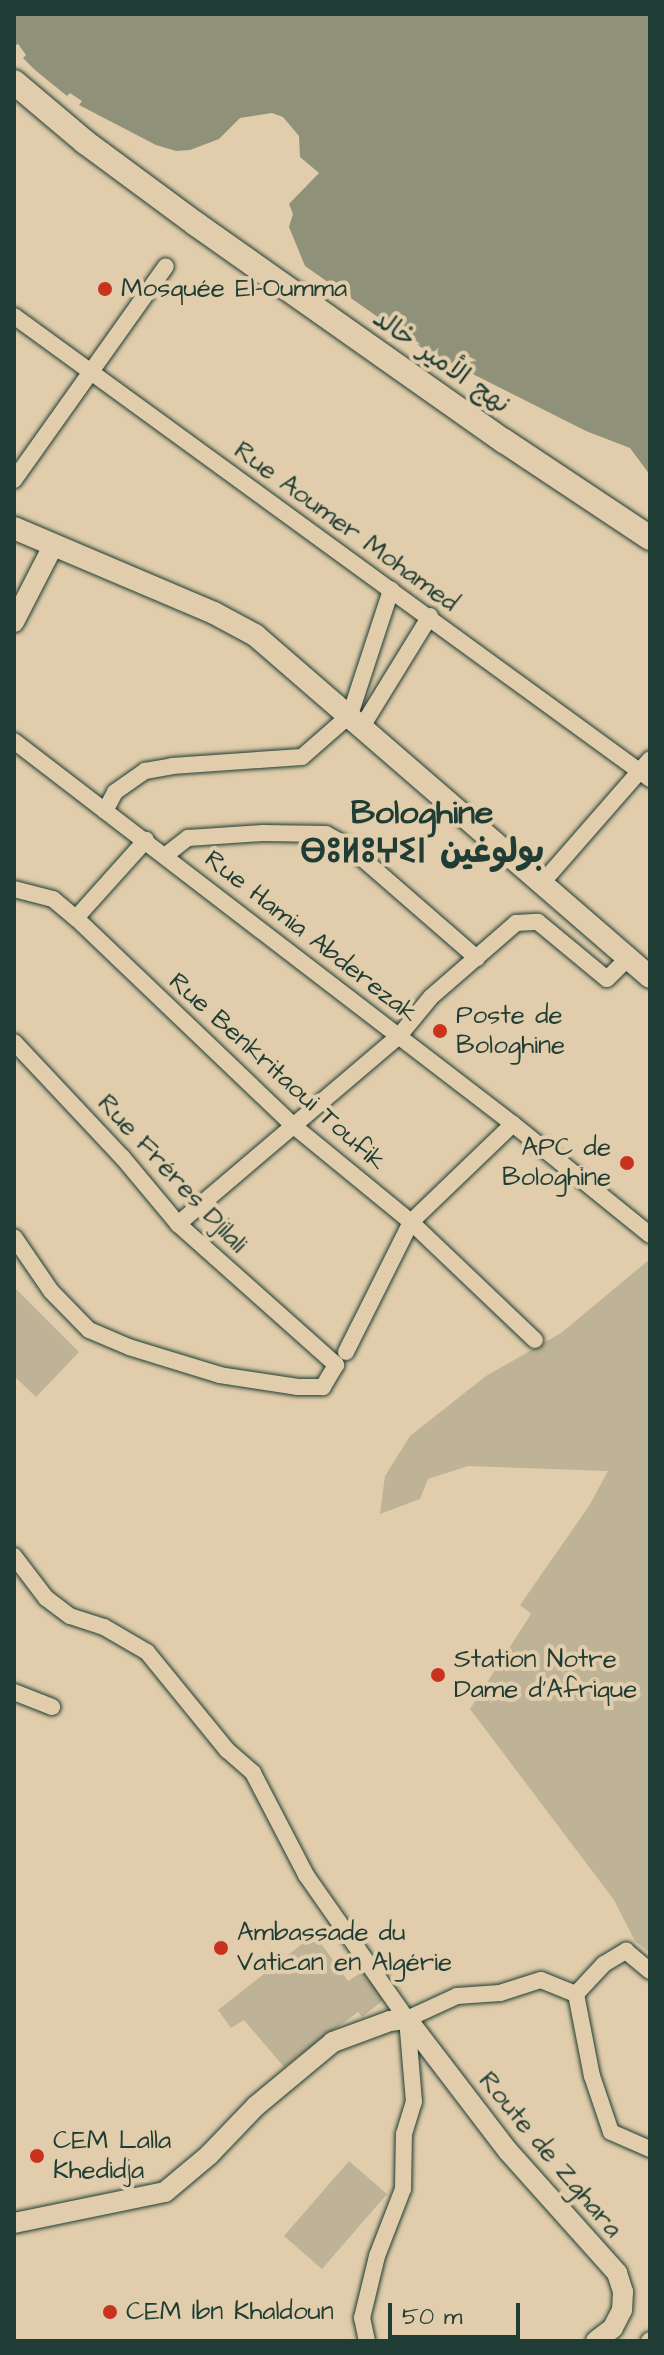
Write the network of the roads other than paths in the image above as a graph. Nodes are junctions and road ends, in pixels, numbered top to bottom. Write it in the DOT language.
graph roads {
  1 [pos="14,82"];
  2 [pos="166,266"];
  3 [pos="14,316"];
  4 [pos="91,372"];
  5 [pos="14,480"];
  6 [pos="14,528"];
  7 [pos="650,538"];
  8 [pos="53,546"];
  9 [pos="391,590"];
  10 [pos="430,616"];
  11 [pos="14,622"];
  12 [pos="357,720"];
  13 [pos="14,741"];
  14 [pos="647,770"];
  15 [pos="105,811"];
  16 [pos="146,840"];
  17 [pos="166,855"];
  18 [pos="542,883"];
  19 [pos="14,889"];
  20 [pos="76,918"];
  21 [pos="477,958"];
  22 [pos="628,958"];
  23 [pos="650,977"];
  24 [pos="399,1036"];
  25 [pos="14,1042"];
  26 [pos="513,1124"];
  27 [pos="295,1127"];
  28 [pos="411,1222"];
  29 [pos="178,1224"];
  30 [pos="650,1235"];
  31 [pos="14,1237"];
  32 [pos="535,1340"];
  33 [pos="341,1358"];
  34 [pos="14,1556"];
  35 [pos="14,1692"];
  36 [pos="52,1707"];
  37 [pos="650,1971"];
  38 [pos="576,1994"];
  39 [pos="399,2020"];
  40 [pos="650,2149"];
  41 [pos="14,2223"];
  42 [pos="367,2341"];
  43 [pos="596,2341"];
  1 -- 7 [label="main road, نهج الأمير خالد"];
  2 -- 4 [label="street"];
  3 -- 4 [label="street, Rue Aoumer Mohamed"];
  4 -- 5 [label="street"];
  4 -- 9 [label="street, Rue Aoumer Mohamed"];
  6 -- 8 [label="main road"];
  8 -- 11 [label="street"];
  8 -- 12 [label="main road"];
  9 -- 10 [label="street, Rue Aoumer Mohamed"];
  9 -- 12 [label="street"];
  10 -- 12 [label="street"];
  10 -- 14 [label="street, Rue Aoumer Mohamed"];
  12 -- 15 [label="street"];
  12 -- 18 [label="main road"];
  13 -- 15 [label="street, Rue Hamia Abderezak"];
  14 -- 18 [label="street"];
  15 -- 16 [label="street, Rue Hamia Abderezak"];
  16 -- 17 [label="street, Rue Hamia Abderezak"];
  16 -- 20 [label="street"];
  17 -- 21 [label="street"];
  17 -- 24 [label="street, Rue Hamia Abderezak"];
  18 -- 22 [label="main road"];
  19 -- 20 [label="street, Rue Benkritaoui Toufik"];
  20 -- 27 [label="street, Rue Benkritaoui Toufik"];
  21 -- 22 [label="street"];
  21 -- 24 [label="street"];
  22 -- 23 [label="main road"];
  24 -- 26 [label="street, Rue Hamia Abderezak"];
  24 -- 27 [label="street"];
  25 -- 29 [label="street, Rue Fréres Djilali"];
  26 -- 28 [label="street"];
  26 -- 30 [label="street, Rue Hamia Abderezak"];
  27 -- 28 [label="street, Rue Benkritaoui Toufik"];
  27 -- 29 [label="street"];
  28 -- 32 [label="street, Rue Benkritaoui Toufik"];
  28 -- 33 [label="street"];
  29 -- 33 [label="street, Rue Fréres Djilali"];
  31 -- 33 [label="street"];
  34 -- 39 [label="street"];
  35 -- 36 [label="street"];
  37 -- 38 [label="street"];
  38 -- 39 [label="street"];
  38 -- 40 [label="street"];
  39 -- 41 [label="street"];
  39 -- 42 [label="street"];
  39 -- 43 [label="street, Route de Zghara"];
}
